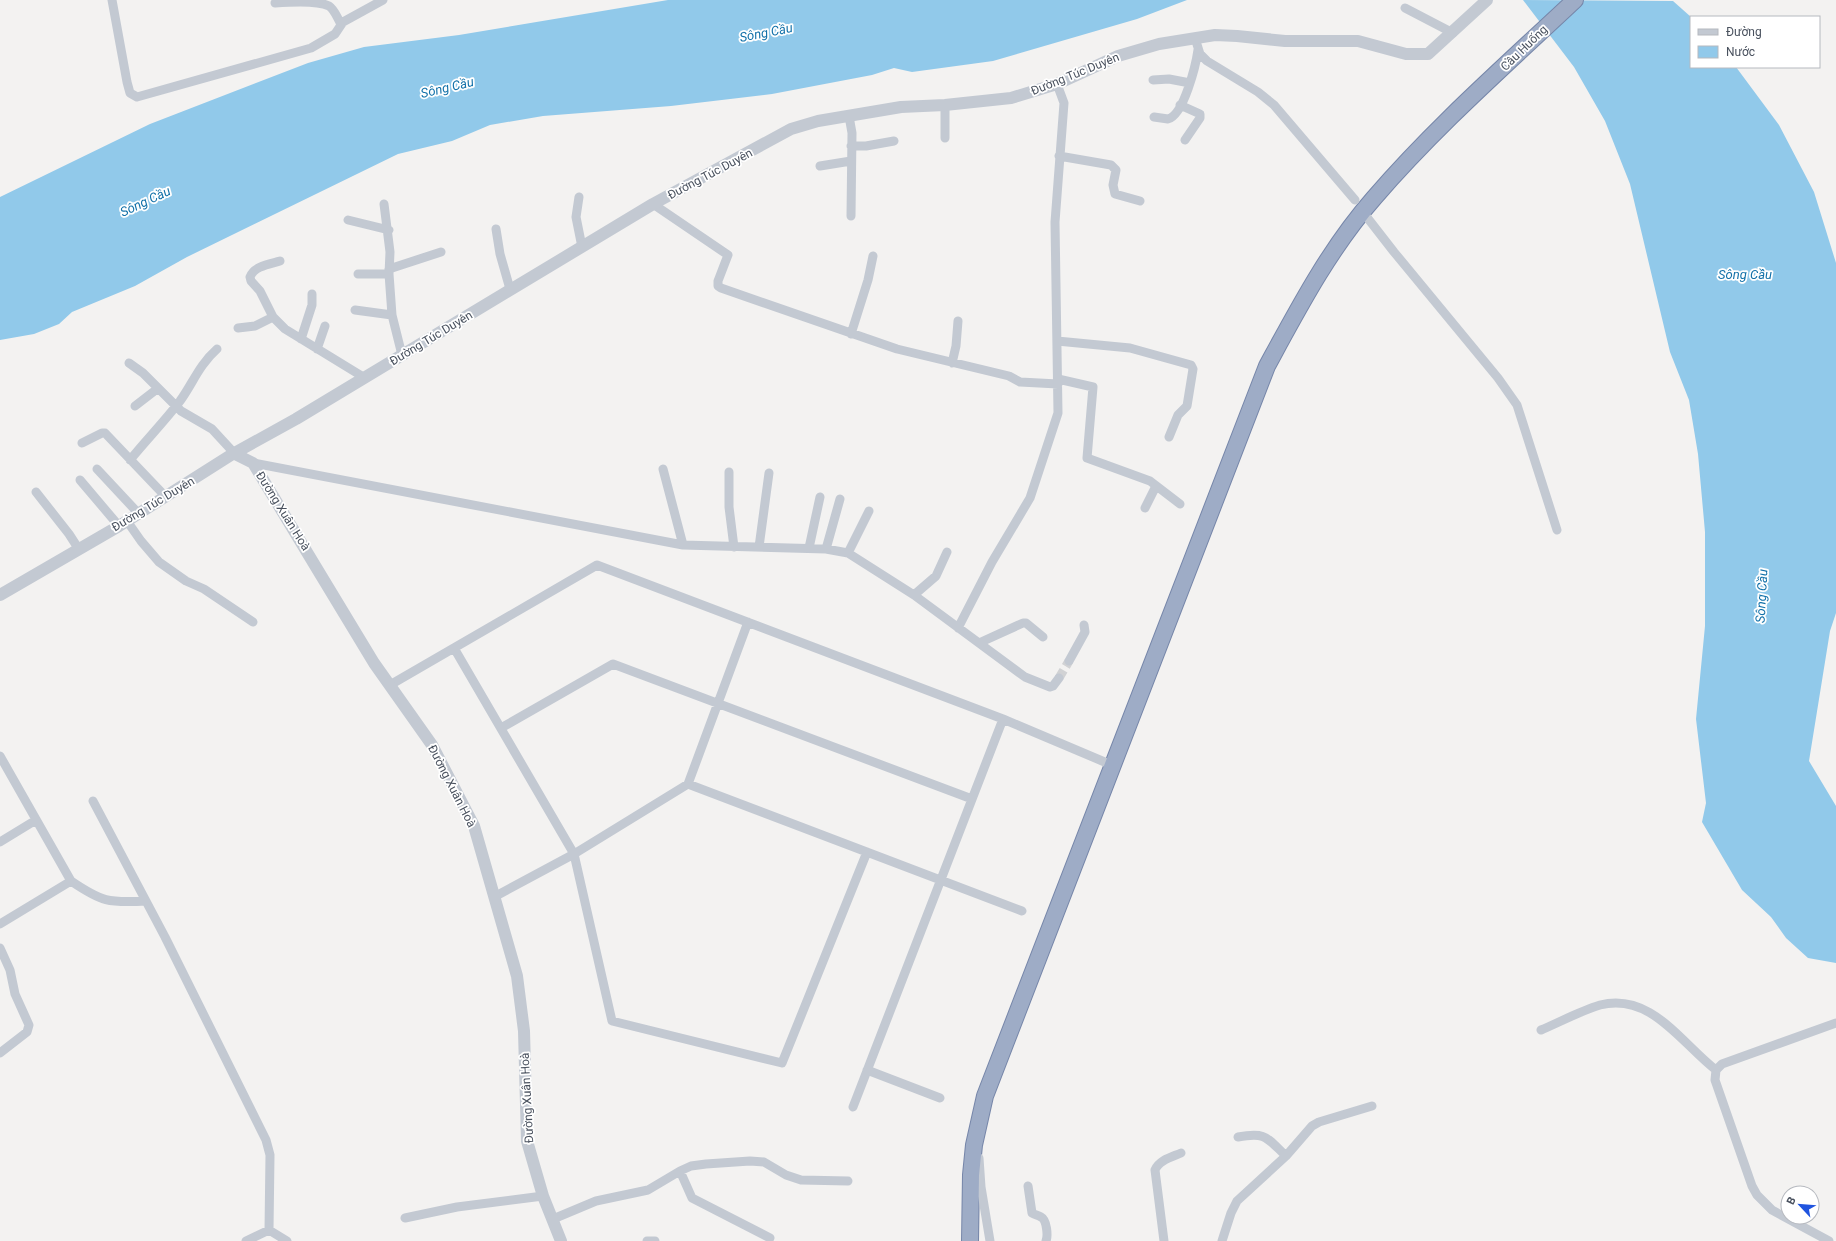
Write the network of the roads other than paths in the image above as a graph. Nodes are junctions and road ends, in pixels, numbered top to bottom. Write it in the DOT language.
graph roads {
  1 [pos="112,0"];
  2 [pos="383,0"];
  3 [pos="1487,0"];
  4 [pos="1563,0"];
  5 [pos="1575,0"];
  6 [pos="275,3"];
  7 [pos="1405,8"];
  8 [pos="341,24"];
  9 [pos="1453,33"];
  10 [pos="1196,44"];
  11 [pos="1153,80"];
  12 [pos="1190,83"];
  13 [pos="1057,84"];
  14 [pos="1471,93"];
  15 [pos="945,105"];
  16 [pos="1180,105"];
  17 [pos="849,116"];
  18 [pos="1154,117"];
  19 [pos="945,138"];
  20 [pos="1185,140"];
  21 [pos="894,141"];
  22 [pos="851,146"];
  23 [pos="1059,156"];
  24 [pos="851,161"];
  25 [pos="820,166"];
  26 [pos="579,197"];
  27 [pos="1355,200"];
  28 [pos="1140,201"];
  29 [pos="384,204"];
  30 [pos="653,204"];
  31 [pos="851,216"];
  32 [pos="1366,216"];
  33 [pos="348,220"];
  34 [pos="496,229"];
  35 [pos="389,230"];
  36 [pos="582,247"];
  37 [pos="441,252"];
  38 [pos="873,256"];
  39 [pos="280,262"];
  40 [pos="389,271"];
  41 [pos="358,274"];
  42 [pos="510,289"];
  43 [pos="312,294"];
  44 [pos="355,310"];
  45 [pos="392,315"];
  46 [pos="273,317"];
  47 [pos="958,321"];
  48 [pos="325,326"];
  49 [pos="238,328"];
  50 [pos="850,334"];
  51 [pos="301,339"];
  52 [pos="1056,341"];
  53 [pos="217,349"];
  54 [pos="317,349"];
  55 [pos="402,355"];
  56 [pos="129,363"];
  57 [pos="952,363"];
  58 [pos="365,378"];
  59 [pos="1058,382"];
  60 [pos="157,389"];
  61 [pos="135,406"];
  62 [pos="176,407"];
  63 [pos="1168,437"];
  64 [pos="82,443"];
  65 [pos="235,454"];
  66 [pos="130,460"];
  67 [pos="253,463"];
  68 [pos="97,469"];
  69 [pos="663,470"];
  70 [pos="729,472"];
  71 [pos="769,473"];
  72 [pos="80,480"];
  73 [pos="1156,486"];
  74 [pos="36,492"];
  75 [pos="166,497"];
  76 [pos="820,497"];
  77 [pos="840,498"];
  78 [pos="1180,504"];
  79 [pos="1145,508"];
  80 [pos="868,511"];
  81 [pos="138,514"];
  82 [pos="123,523"];
  83 [pos="1558,530"];
  84 [pos="684,545"];
  85 [pos="734,547"];
  86 [pos="759,547"];
  87 [pos="78,548"];
  88 [pos="809,548"];
  89 [pos="826,549"];
  90 [pos="947,552"];
  91 [pos="848,553"];
  92 [pos="0,594"];
  93 [pos="914,595"];
  94 [pos="253,622"];
  95 [pos="748,622"];
  96 [pos="1084,625"];
  97 [pos="958,628"];
  98 [pos="1043,637"];
  99 [pos="979,643"];
  100 [pos="454,648"];
  101 [pos="1069,661"];
  102 [pos="1059,678"];
  103 [pos="390,685"];
  104 [pos="718,704"];
  105 [pos="1004,719"];
  106 [pos="501,728"];
  107 [pos="1,761"];
  108 [pos="1109,764"];
  109 [pos="688,784"];
  110 [pos="972,799"];
  111 [pos="93,801"];
  112 [pos="36,820"];
  113 [pos="0,842"];
  114 [pos="867,852"];
  115 [pos="574,854"];
  116 [pos="941,880"];
  117 [pos="71,881"];
  118 [pos="494,897"];
  119 [pos="146,901"];
  120 [pos="1022,911"];
  121 [pos="0,924"];
  122 [pos="0,948"];
  123 [pos="1836,1023"];
  124 [pos="1541,1030"];
  125 [pos="0,1053"];
  126 [pos="867,1070"];
  127 [pos="1716,1070"];
  128 [pos="940,1098"];
  129 [pos="853,1106"];
  130 [pos="1372,1106"];
  131 [pos="1238,1137"];
  132 [pos="1181,1153"];
  133 [pos="1286,1156"];
  134 [pos="979,1158"];
  135 [pos="680,1171"];
  136 [pos="848,1181"];
  137 [pos="1028,1186"];
  138 [pos="543,1196"];
  139 [pos="405,1218"];
  140 [pos="553,1219"];
  141 [pos="269,1230"];
  142 [pos="770,1238"];
  143 [pos="246,1241"];
  144 [pos="287,1241"];
  145 [pos="561,1241"];
  146 [pos="647,1241"];
  147 [pos="655,1241"];
  148 [pos="961,1241"];
  149 [pos="970,1241"];
  150 [pos="990,1241"];
  151 [pos="1046,1241"];
  152 [pos="1164,1241"];
  153 [pos="1222,1241"];
  154 [pos="1829,1241"];
  1 -- 8 [label="street"];
  2 -- 8 [label="street"];
  3 -- 9 [label="street, Đường Túc Duyên"];
  4 -- 14 [label="highway, Cầu Huống"];
  5 -- 14 [label="highway, Cầu Huống"];
  6 -- 8 [label="street"];
  7 -- 9 [label="street"];
  9 -- 10 [label="street, Đường Túc Duyên"];
  10 -- 12 [label="street"];
  10 -- 13 [label="street, Đường Túc Duyên"];
  10 -- 27 [label="street"];
  11 -- 12 [label="street"];
  12 -- 16 [label="street"];
  13 -- 15 [label="street, Đường Túc Duyên"];
  13 -- 23 [label="street"];
  14 -- 108 [label="highway"];
  15 -- 17 [label="street, Đường Túc Duyên"];
  15 -- 19 [label="street"];
  16 -- 18 [label="street"];
  16 -- 20 [label="street"];
  17 -- 22 [label="street"];
  17 -- 30 [label="street, Đường Túc Duyên"];
  21 -- 22 [label="street"];
  22 -- 24 [label="street"];
  23 -- 28 [label="street"];
  23 -- 52 [label="street"];
  24 -- 25 [label="street"];
  24 -- 31 [label="street"];
  26 -- 36 [label="street"];
  29 -- 35 [label="street"];
  30 -- 36 [label="street, Đường Túc Duyên"];
  30 -- 50 [label="street"];
  32 -- 83 [label="street"];
  33 -- 35 [label="street"];
  34 -- 42 [label="street"];
  35 -- 40 [label="street"];
  36 -- 42 [label="street, Đường Túc Duyên"];
  37 -- 40 [label="street"];
  38 -- 50 [label="street"];
  39 -- 46 [label="street"];
  40 -- 41 [label="street"];
  40 -- 45 [label="street"];
  42 -- 55 [label="street, Đường Túc Duyên"];
  43 -- 51 [label="street"];
  44 -- 45 [label="street"];
  45 -- 55 [label="street"];
  46 -- 49 [label="street"];
  46 -- 51 [label="street"];
  47 -- 57 [label="street"];
  48 -- 54 [label="street"];
  50 -- 57 [label="street"];
  51 -- 54 [label="street"];
  52 -- 59 [label="street"];
  52 -- 63 [label="street"];
  53 -- 62 [label="street"];
  54 -- 58 [label="street"];
  55 -- 58 [label="street, Đường Túc Duyên"];
  56 -- 60 [label="street"];
  57 -- 59 [label="street"];
  58 -- 65 [label="street, Đường Túc Duyên"];
  59 -- 73 [label="street"];
  59 -- 97 [label="street"];
  60 -- 61 [label="street"];
  60 -- 62 [label="street"];
  62 -- 65 [label="street"];
  62 -- 66 [label="street"];
  64 -- 66 [label="street"];
  65 -- 67 [label="street, Đường Xuân Hoà"];
  65 -- 75 [label="street, Đường Túc Duyên"];
  66 -- 75 [label="street"];
  67 -- 84 [label="street"];
  67 -- 103 [label="street, Đường Xuân Hoà"];
  68 -- 81 [label="street"];
  69 -- 84 [label="street"];
  70 -- 85 [label="street"];
  71 -- 86 [label="street"];
  72 -- 82 [label="street"];
  73 -- 78 [label="street"];
  73 -- 79 [label="street"];
  74 -- 87 [label="street"];
  75 -- 81 [label="street, Đường Túc Duyên"];
  76 -- 88 [label="street"];
  77 -- 89 [label="street"];
  80 -- 91 [label="street"];
  81 -- 82 [label="street, Đường Túc Duyên"];
  82 -- 87 [label="street, Đường Túc Duyên"];
  82 -- 94 [label="street"];
  84 -- 85 [label="street"];
  85 -- 86 [label="street"];
  86 -- 88 [label="street"];
  87 -- 92 [label="street, Đường Túc Duyên"];
  88 -- 89 [label="street"];
  89 -- 91 [label="street"];
  90 -- 93 [label="street"];
  91 -- 93 [label="street"];
  93 -- 97 [label="street"];
  95 -- 100 [label="street"];
  95 -- 104 [label="street"];
  95 -- 105 [label="street"];
  96 -- 101 [label="street"];
  97 -- 99 [label="street"];
  98 -- 99 [label="street"];
  99 -- 102 [label="street"];
  100 -- 103 [label="street"];
  100 -- 106 [label="street"];
  103 -- 118 [label="street, Đường Xuân Hoà"];
  104 -- 106 [label="street"];
  104 -- 109 [label="street"];
  104 -- 110 [label="street"];
  105 -- 108 [label="street"];
  105 -- 110 [label="street"];
  106 -- 115 [label="street"];
  107 -- 112 [label="street"];
  108 -- 148 [label="highway"];
  108 -- 149 [label="highway"];
  109 -- 114 [label="street"];
  109 -- 115 [label="street"];
  110 -- 116 [label="street"];
  111 -- 119 [label="street"];
  112 -- 113 [label="street"];
  112 -- 117 [label="street"];
  114 -- 115 [label="street"];
  114 -- 116 [label="street"];
  115 -- 118 [label="street"];
  116 -- 120 [label="street"];
  116 -- 126 [label="street"];
  117 -- 119 [label="street"];
  117 -- 121 [label="street"];
  118 -- 138 [label="street, Đường Xuân Hoà"];
  119 -- 141 [label="street"];
  122 -- 125 [label="street"];
  123 -- 127 [label="street"];
  124 -- 127 [label="street"];
  126 -- 128 [label="street"];
  126 -- 129 [label="street"];
  127 -- 154 [label="street"];
  130 -- 133 [label="street"];
  131 -- 133 [label="street"];
  132 -- 152 [label="street"];
  133 -- 153 [label="street"];
  134 -- 150 [label="street"];
  135 -- 136 [label="street"];
  135 -- 140 [label="street"];
  135 -- 142 [label="street"];
  137 -- 151 [label="street"];
  138 -- 139 [label="street"];
  138 -- 140 [label="street, Đường Xuân Hoà"];
  140 -- 145 [label="street, Đường Xuân Hoà"];
  141 -- 143 [label="street"];
  141 -- 144 [label="street"];
  146 -- 147 [label="street"];
}
